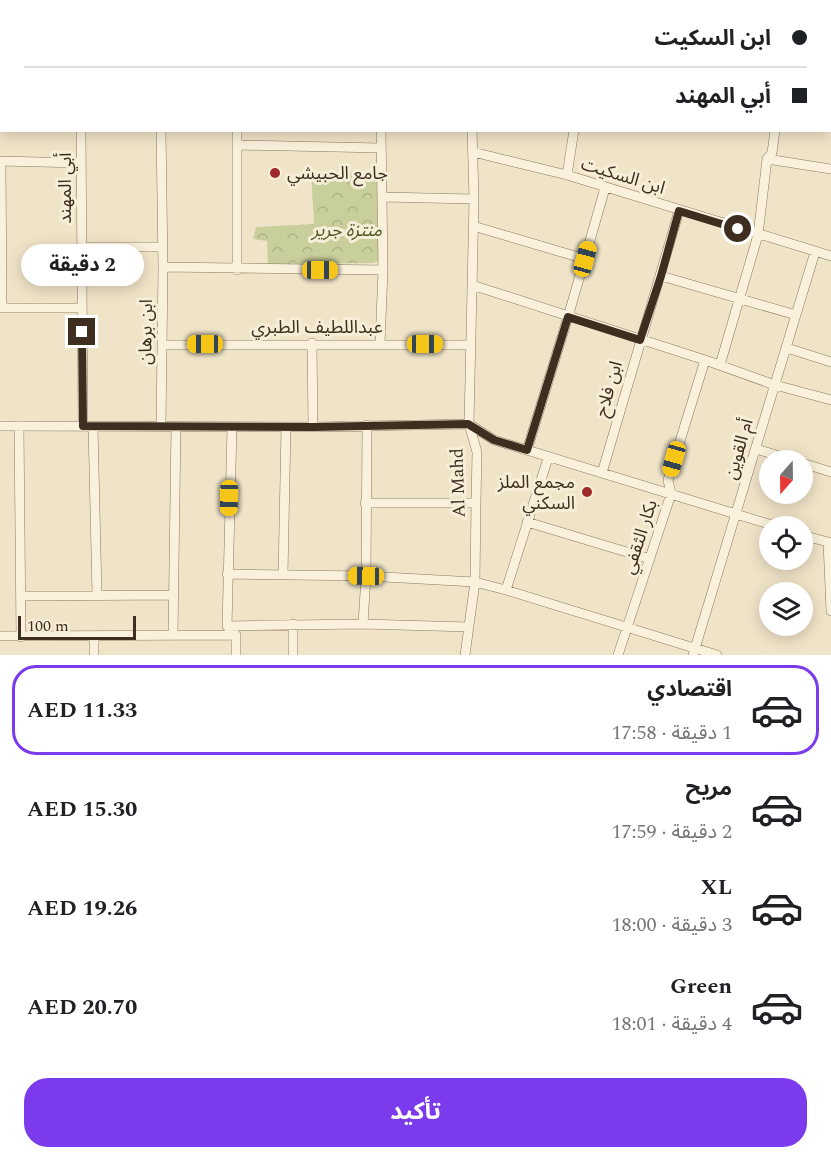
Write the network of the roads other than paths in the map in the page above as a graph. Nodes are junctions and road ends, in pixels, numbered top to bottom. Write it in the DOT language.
graph roads {
  1 [pos="81,132"];
  2 [pos="161,132"];
  3 [pos="237,132"];
  4 [pos="381,132"];
  5 [pos="472,132"];
  6 [pos="574,132"];
  7 [pos="776,132"];
  8 [pos="237,145"];
  9 [pos="381,148"];
  10 [pos="473,152"];
  11 [pos="767,159"];
  12 [pos="0,161"];
  13 [pos="81,163"];
  14 [pos="831,169"];
  15 [pos="567,175"];
  16 [pos="605,188"];
  17 [pos="382,197"];
  18 [pos="474,199"];
  19 [pos="679,211"];
  20 [pos="473,226"];
  21 [pos="758,235"];
  22 [pos="82,247"];
  23 [pos="161,247"];
  24 [pos="815,252"];
  25 [pos="831,256"];
  26 [pos="585,259"];
  27 [pos="163,267"];
  28 [pos="237,270"];
  29 [pos="383,270"];
  30 [pos="661,276"];
  31 [pos="472,285"];
  32 [pos="738,297"];
  33 [pos="1,308"];
  34 [pos="82,308"];
  35 [pos="796,315"];
  36 [pos="568,317"];
  37 [pos="640,340"];
  38 [pos="312,343"];
  39 [pos="380,344"];
  40 [pos="163,345"];
  41 [pos="470,345"];
  42 [pos="787,348"];
  43 [pos="705,360"];
  44 [pos="831,362"];
  45 [pos="720,365"];
  46 [pos="775,385"];
  47 [pos="831,400"];
  48 [pos="468,424"];
  49 [pos="161,425"];
  50 [pos="367,425"];
  51 [pos="0,426"];
  52 [pos="19,426"];
  53 [pos="83,426"];
  54 [pos="93,426"];
  55 [pos="176,426"];
  56 [pos="232,427"];
  57 [pos="286,427"];
  58 [pos="313,427"];
  59 [pos="756,449"];
  60 [pos="527,450"];
  61 [pos="759,450"];
  62 [pos="548,458"];
  63 [pos="813,467"];
  64 [pos="831,472"];
  65 [pos="602,473"];
  66 [pos="671,494"];
  67 [pos="365,503"];
  68 [pos="476,503"];
  69 [pos="736,515"];
  70 [pos="759,521"];
  71 [pos="527,522"];
  72 [pos="813,538"];
  73 [pos="830,543"];
  74 [pos="651,559"];
  75 [pos="227,574"];
  76 [pos="283,575"];
  77 [pos="366,576"];
  78 [pos="475,582"];
  79 [pos="506,590"];
  80 [pos="97,594"];
  81 [pos="173,595"];
  82 [pos="22,596"];
  83 [pos="831,606"];
  84 [pos="292,624"];
  85 [pos="363,624"];
  86 [pos="227,626"];
  87 [pos="469,627"];
  88 [pos="627,627"];
  89 [pos="173,635"];
  90 [pos="236,635"];
  91 [pos="0,636"];
  92 [pos="94,636"];
  93 [pos="21,637"];
  94 [pos="694,651"];
  95 [pos="94,655"];
  96 [pos="236,655"];
  97 [pos="293,655"];
  98 [pos="465,655"];
  99 [pos="618,655"];
  100 [pos="717,655"];
  1 -- 13 [label="street, أبي المهند"];
  2 -- 23 [label="street, ابن برهان"];
  3 -- 8 [label="street"];
  4 -- 9 [label="street"];
  5 -- 10 [label="street, Al Mahd"];
  6 -- 15 [label="street"];
  7 -- 11 [label="street"];
  8 -- 9 [label="street"];
  8 -- 28 [label="street"];
  9 -- 17 [label="street"];
  10 -- 15 [label="street, ابن السكيت"];
  10 -- 18 [label="street, Al Mahd"];
  11 -- 14 [label="street"];
  11 -- 21 [label="street"];
  12 -- 13 [label="street"];
  12 -- 33 [label="street"];
  13 -- 22 [label="street, أبي المهند"];
  15 -- 16 [label="street, ابن السكيت"];
  16 -- 19 [label="street, ابن السكيت"];
  16 -- 26 [label="street"];
  17 -- 18 [label="street"];
  17 -- 29 [label="street"];
  18 -- 20 [label="street, Al Mahd"];
  19 -- 21 [label="street, ابن السكيت"];
  19 -- 30 [label="street, ابن فلاح"];
  20 -- 26 [label="street"];
  20 -- 31 [label="street, Al Mahd"];
  21 -- 24 [label="street, ابن السكيت"];
  21 -- 32 [label="street"];
  22 -- 23 [label="street"];
  22 -- 34 [label="street, أبي المهند"];
  23 -- 27 [label="street, ابن برهان"];
  24 -- 25 [label="street, ابن السكيت"];
  24 -- 35 [label="street, أم القوين"];
  26 -- 36 [label="street"];
  27 -- 28 [label="street"];
  27 -- 40 [label="street, ابن برهان"];
  28 -- 29 [label="street"];
  29 -- 39 [label="street"];
  30 -- 32 [label="street"];
  30 -- 37 [label="street, ابن فلاح"];
  31 -- 36 [label="street"];
  31 -- 41 [label="street, Al Mahd"];
  32 -- 35 [label="street"];
  32 -- 45 [label="street"];
  33 -- 34 [label="street"];
  34 -- 53 [label="street, أبي المهند"];
  35 -- 42 [label="street, أم القوين"];
  36 -- 37 [label="street"];
  36 -- 60 [label="street"];
  37 -- 43 [label="street"];
  37 -- 65 [label="street, ابن فلاح"];
  38 -- 39 [label="street, عبداللطيف الطبري"];
  38 -- 40 [label="street, عبداللطيف الطبري"];
  38 -- 58 [label="street"];
  39 -- 41 [label="street, عبداللطيف الطبري"];
  40 -- 49 [label="street, ابن برهان"];
  41 -- 48 [label="street, Al Mahd"];
  42 -- 44 [label="street"];
  42 -- 46 [label="street, أم القوين"];
  43 -- 45 [label="street"];
  43 -- 66 [label="street, بكار الثقفي"];
  45 -- 46 [label="street"];
  46 -- 47 [label="street"];
  46 -- 59 [label="street, أم القوين"];
  48 -- 50 [label="street"];
  48 -- 60 [label="street"];
  48 -- 68 [label="street, Al Mahd"];
  49 -- 54 [label="street"];
  49 -- 55 [label="street"];
  50 -- 58 [label="street"];
  50 -- 67 [label="street"];
  51 -- 52 [label="street"];
  52 -- 53 [label="street"];
  52 -- 82 [label="street"];
  53 -- 54 [label="street"];
  54 -- 80 [label="street"];
  55 -- 56 [label="street"];
  55 -- 81 [label="street"];
  56 -- 57 [label="street"];
  56 -- 75 [label="street"];
  57 -- 58 [label="street"];
  57 -- 76 [label="street"];
  59 -- 61 [label="street"];
  59 -- 69 [label="street, أم القوين"];
  60 -- 62 [label="street"];
  62 -- 65 [label="street"];
  62 -- 71 [label="street"];
  63 -- 64 [label="street"];
  65 -- 66 [label="street"];
  66 -- 69 [label="street"];
  66 -- 74 [label="street, بكار الثقفي"];
  67 -- 68 [label="street"];
  67 -- 77 [label="street"];
  68 -- 78 [label="street, Al Mahd"];
  69 -- 70 [label="street"];
  69 -- 94 [label="street, أم القوين"];
  71 -- 74 [label="street"];
  71 -- 79 [label="street"];
  72 -- 73 [label="street"];
  73 -- 83 [label="street"];
  74 -- 88 [label="street, بكار الثقفي"];
  75 -- 76 [label="street"];
  75 -- 86 [label="street"];
  76 -- 77 [label="street"];
  77 -- 78 [label="street"];
  77 -- 85 [label="street"];
  78 -- 79 [label="street"];
  78 -- 87 [label="street, Al Mahd"];
  79 -- 88 [label="street"];
  80 -- 81 [label="street"];
  80 -- 82 [label="street"];
  81 -- 89 [label="street"];
  82 -- 93 [label="street"];
  84 -- 85 [label="street"];
  84 -- 86 [label="street"];
  84 -- 97 [label="street"];
  85 -- 87 [label="street"];
  86 -- 90 [label="street"];
  87 -- 98 [label="street, Al Mahd"];
  88 -- 94 [label="street"];
  88 -- 99 [label="street, بكار الثقفي"];
  89 -- 90 [label="street"];
  89 -- 92 [label="street"];
  90 -- 96 [label="street"];
  91 -- 93 [label="street"];
  92 -- 93 [label="street"];
  92 -- 95 [label="street"];
  94 -- 100 [label="street"];
}
